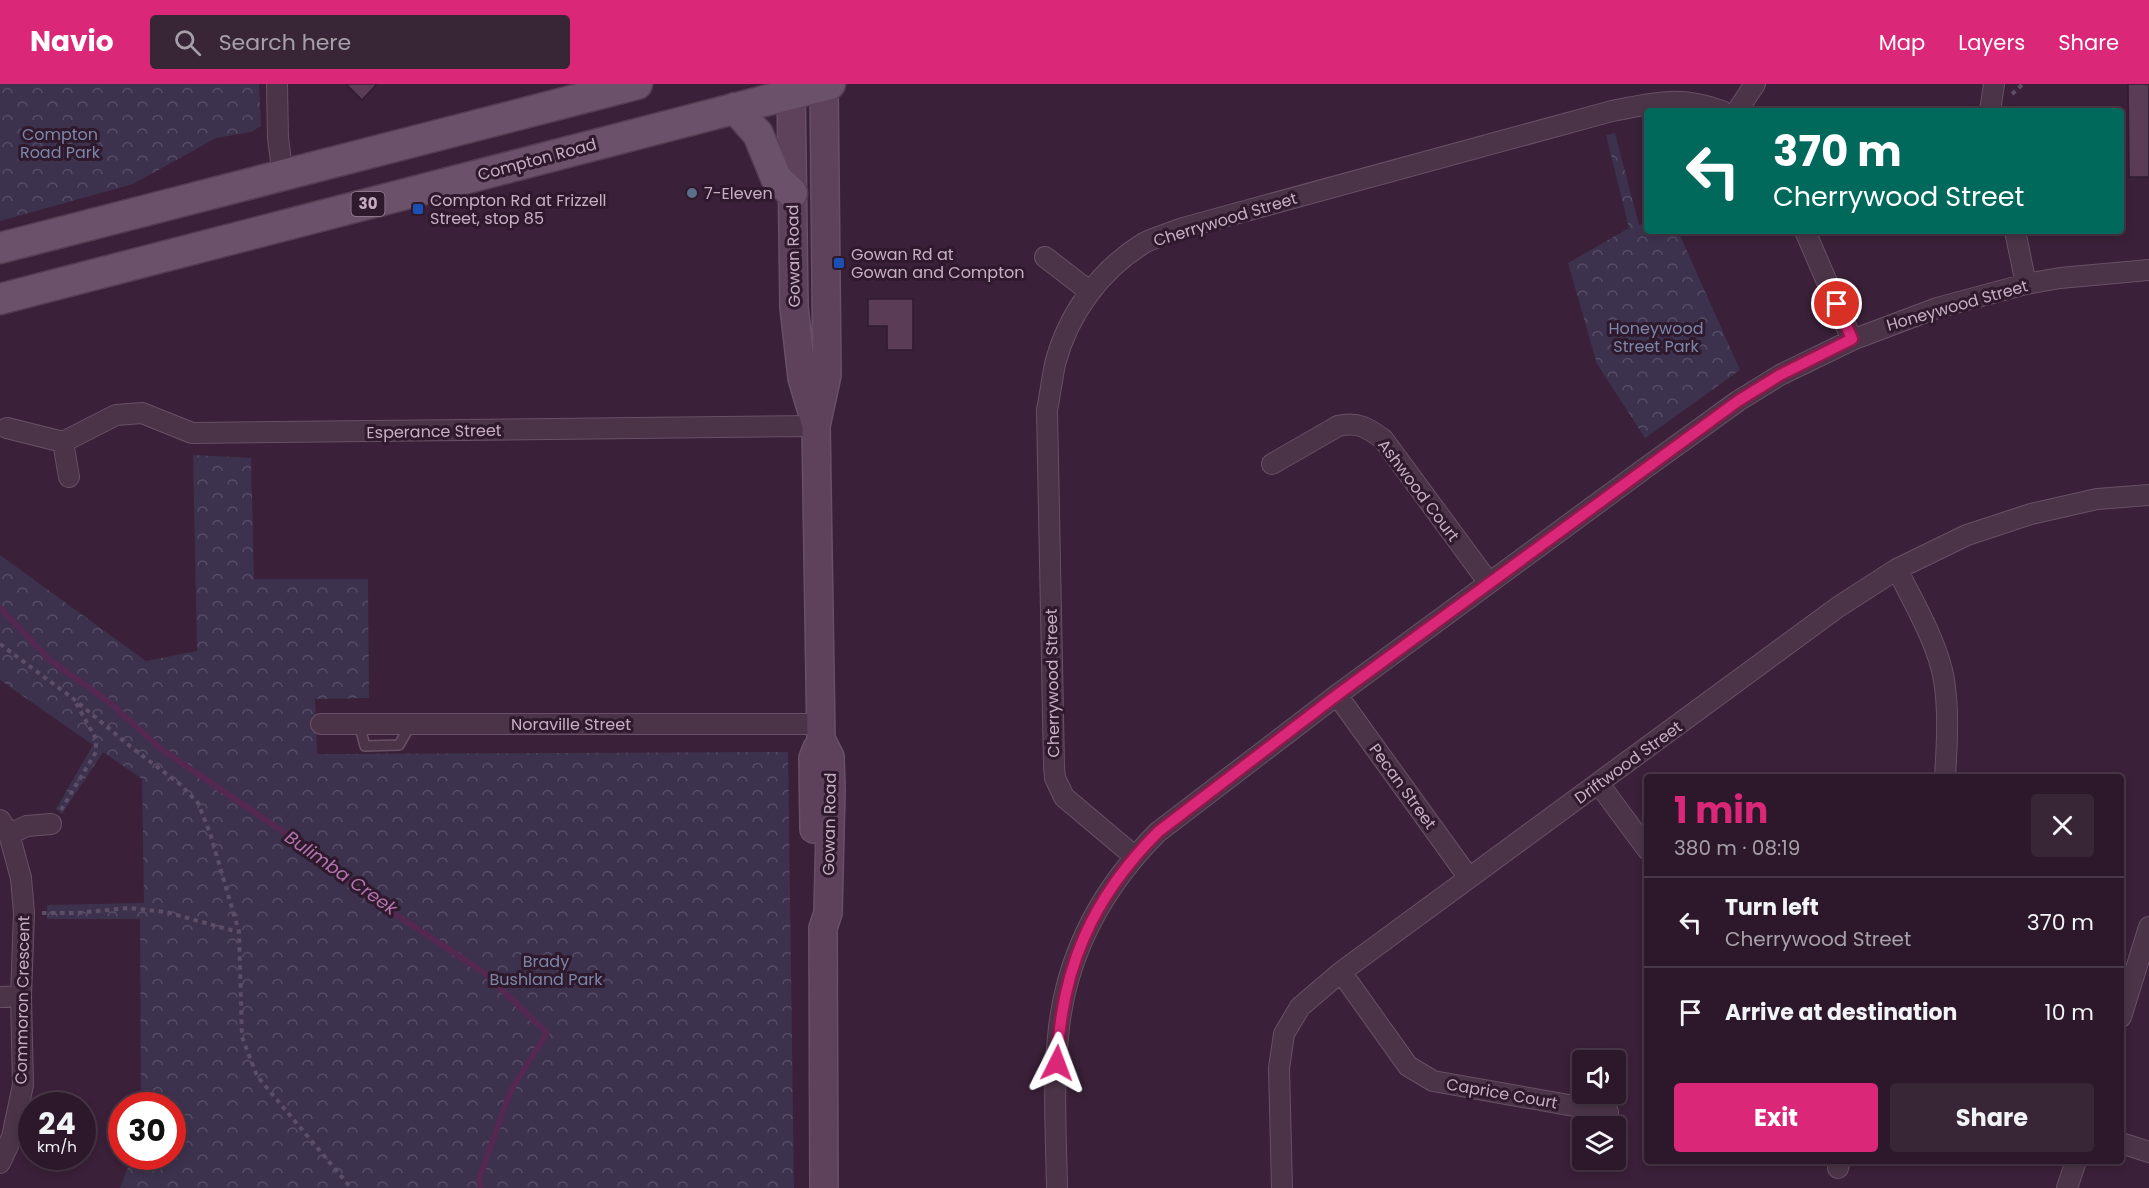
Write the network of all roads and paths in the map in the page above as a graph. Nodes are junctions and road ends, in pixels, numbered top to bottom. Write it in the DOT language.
graph roads {
  1 [pos="277,84"];
  2 [pos="637,84"];
  3 [pos="826,84"];
  4 [pos="1755,84"];
  5 [pos="1994,84"];
  6 [pos="791,89"];
  7 [pos="735,108"];
  8 [pos="1713,108"];
  9 [pos="1739,108"];
  10 [pos="1990,108"];
  11 [pos="283,176"];
  12 [pos="792,193"];
  13 [pos="1806,234"];
  14 [pos="2016,234"];
  15 [pos="0,248"];
  16 [pos="1045,258"];
  17 [pos="2149,270"];
  18 [pos="2026,284"];
  19 [pos="1089,291"];
  20 [pos="0,299"];
  21 [pos="1852,339"];
  22 [pos="816,426"];
  23 [pos="7,428"];
  24 [pos="63,442"];
  25 [pos="1272,464"];
  26 [pos="69,477"];
  27 [pos="2149,495"];
  28 [pos="1897,568"];
  29 [pos="1488,583"];
  30 [pos="0,644"];
  31 [pos="1337,695"];
  32 [pos="75,700"];
  33 [pos="321,724"];
  34 [pos="821,732"];
  35 [pos="1945,774"];
  36 [pos="1599,784"];
  37 [pos="51,824"];
  38 [pos="5,827"];
  39 [pos="1644,845"];
  40 [pos="1134,856"];
  41 [pos="1469,878"];
  42 [pos="24,913"];
  43 [pos="2149,927"];
  44 [pos="239,932"];
  45 [pos="1341,972"];
  46 [pos="21,996"];
  47 [pos="0,997"];
  48 [pos="2124,1007"];
  49 [pos="1608,1112"];
  50 [pos="2124,1144"];
  51 [pos="2149,1152"];
  52 [pos="0,1163"];
  53 [pos="2075,1164"];
  54 [pos="351,1188"];
  55 [pos="824,1188"];
  56 [pos="1057,1188"];
  57 [pos="1282,1188"];
  58 [pos="2067,1188"];
  1 -- 11 [label="street"];
  2 -- 11 [label="main road"];
  3 -- 6 [label="main road, Compton Road / 30"];
  3 -- 22 [label="main road, Gowan Road"];
  4 -- 9 [label="street"];
  5 -- 10 [label="street"];
  6 -- 7 [label="main road, Compton Road / 30"];
  6 -- 12 [label="main road, Gowan Road"];
  7 -- 12 [label="main road"];
  7 -- 20 [label="main road, Compton Road / 30"];
  8 -- 19 [label="street, Cherrywood Street"];
  11 -- 15 [label="main road"];
  12 -- 22 [label="main road, Gowan Road"];
  13 -- 21 [label="street"];
  14 -- 18 [label="street"];
  16 -- 19 [label="street"];
  17 -- 18 [label="street, Honeywood Street"];
  18 -- 21 [label="street, Honeywood Street"];
  19 -- 40 [label="street, Cherrywood Street"];
  21 -- 29 [label="street, Honeywood Street"];
  22 -- 24 [label="street, Esperance Street"];
  22 -- 34 [label="main road, Gowan Road"];
  23 -- 24 [label="street"];
  24 -- 26 [label="street"];
  25 -- 29 [label="street, Ashwood Court"];
  27 -- 28 [label="street, Driftwood Street"];
  28 -- 35 [label="street"];
  28 -- 36 [label="street, Driftwood Street"];
  29 -- 31 [label="street, Honeywood Street"];
  30 -- 32 [label="path"];
  31 -- 40 [label="street, Honeywood Street"];
  31 -- 41 [label="street, Pecan Street"];
  32 -- 37 [label="path"];
  32 -- 44 [label="path"];
  33 -- 34 [label="street, Noraville Street"];
  34 -- 55 [label="main road, Gowan Road"];
  36 -- 39 [label="street"];
  36 -- 41 [label="street, Driftwood Street"];
  37 -- 38 [label="street, Commoron Crescent"];
  38 -- 42 [label="street, Commoron Crescent"];
  40 -- 56 [label="street, Honeywood Street"];
  41 -- 45 [label="street, Driftwood Street"];
  42 -- 44 [label="path"];
  42 -- 46 [label="street, Commoron Crescent"];
  43 -- 48 [label="street"];
  44 -- 54 [label="path"];
  45 -- 49 [label="street, Caprice Court"];
  45 -- 57 [label="street, Driftwood Street"];
  46 -- 47 [label="street"];
  46 -- 52 [label="street, Commoron Crescent"];
  50 -- 51 [label="street"];
  53 -- 58 [label="street"];
}
